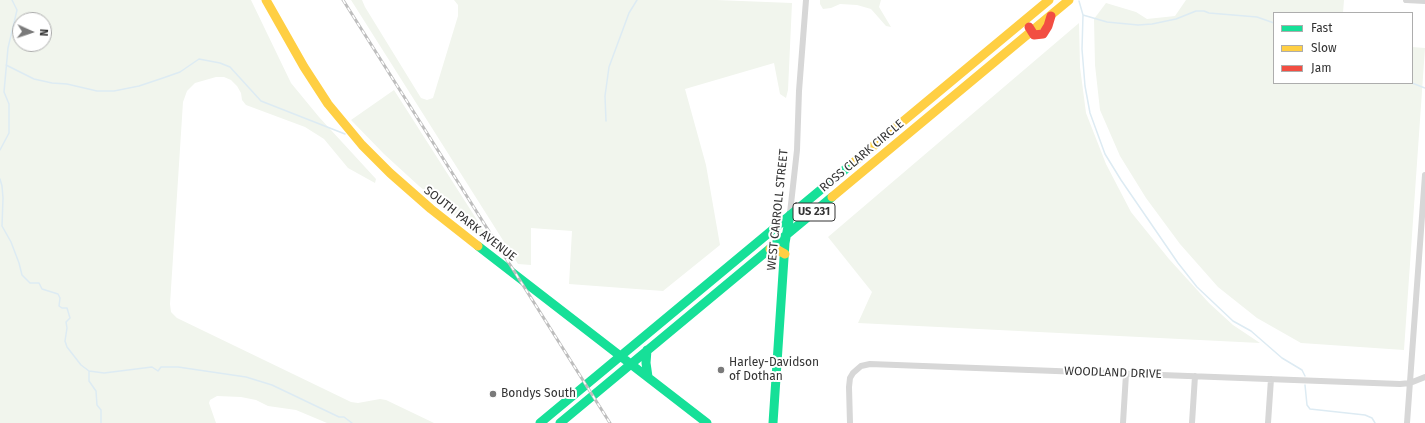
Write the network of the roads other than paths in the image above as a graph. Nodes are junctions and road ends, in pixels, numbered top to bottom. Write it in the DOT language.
graph roads {
  1 [pos="266,0"];
  2 [pos="806,0"];
  3 [pos="1049,0"];
  4 [pos="1069,0"];
  5 [pos="1406,0"];
  6 [pos="1425,1"];
  7 [pos="1031,15"];
  8 [pos="1031,32"];
  9 [pos="953,80"];
  10 [pos="962,89"];
  11 [pos="1425,175"];
  12 [pos="790,215"];
  13 [pos="787,235"];
  14 [pos="770,249"];
  15 [pos="784,254"];
  16 [pos="730,265"];
  17 [pos="738,275"];
  18 [pos="669,316"];
  19 [pos="677,326"];
  20 [pos="647,350"];
  21 [pos="621,356"];
  22 [pos="631,364"];
  23 [pos="1126,374"];
  24 [pos="1196,376"];
  25 [pos="648,377"];
  26 [pos="1425,378"];
  27 [pos="1271,379"];
  28 [pos="1410,383"];
  29 [pos="540,423"];
  30 [pos="560,423"];
  31 [pos="706,423"];
  32 [pos="773,423"];
  33 [pos="850,423"];
  34 [pos="1123,423"];
  35 [pos="1192,423"];
  36 [pos="1268,423"];
  37 [pos="1407,423"];
  1 -- 21 [label="main road, SOUTH PARK AVENUE"];
  2 -- 12 [label="street, WEST CARROLL STREET"];
  3 -- 7 [label="main road, ROSS CLARK CIRCLE / US 231"];
  4 -- 8 [label="main road, ROSS CLARK CIRCLE / US 231"];
  5 -- 6 [label="street"];
  7 -- 8 [label="main road"];
  7 -- 9 [label="main road, ROSS CLARK CIRCLE / US 231"];
  8 -- 10 [label="main road, ROSS CLARK CIRCLE / US 231"];
  9 -- 10 [label="main road"];
  9 -- 12 [label="main road, ROSS CLARK CIRCLE / US 231"];
  10 -- 13 [label="main road, ROSS CLARK CIRCLE / US 231"];
  11 -- 28 [label="street"];
  12 -- 13 [label="main road, WEST CARROLL STREET"];
  12 -- 16 [label="main road, ROSS CLARK CIRCLE / US 231"];
  13 -- 14 [label="main road, ROSS CLARK CIRCLE / US 231"];
  13 -- 15 [label="main road, WEST CARROLL STREET"];
  14 -- 15 [label="main road"];
  14 -- 17 [label="main road, ROSS CLARK CIRCLE / US 231"];
  15 -- 32 [label="main road, WEST CARROLL STREET"];
  16 -- 17 [label="main road"];
  16 -- 18 [label="main road, ROSS CLARK CIRCLE / US 231"];
  17 -- 19 [label="main road, ROSS CLARK CIRCLE / US 231"];
  18 -- 19 [label="main road"];
  18 -- 21 [label="main road, ROSS CLARK CIRCLE / US 231"];
  19 -- 20 [label="main road, ROSS CLARK CIRCLE / US 231"];
  20 -- 22 [label="main road, ROSS CLARK CIRCLE / US 231"];
  20 -- 25 [label="main road"];
  21 -- 22 [label="main road, SOUTH PARK AVENUE"];
  21 -- 29 [label="main road, ROSS CLARK CIRCLE / US 231"];
  22 -- 25 [label="main road, SOUTH PARK AVENUE"];
  22 -- 30 [label="main road, ROSS CLARK CIRCLE / US 231"];
  23 -- 24 [label="street, WOODLAND DRIVE"];
  23 -- 33 [label="street, WOODLAND DRIVE"];
  23 -- 34 [label="street"];
  24 -- 27 [label="street, WOODLAND DRIVE"];
  24 -- 35 [label="street"];
  25 -- 31 [label="main road, SOUTH PARK AVENUE"];
  26 -- 28 [label="street, WOODLAND DRIVE"];
  27 -- 28 [label="street, WOODLAND DRIVE"];
  27 -- 36 [label="street"];
  28 -- 37 [label="street"];
}
